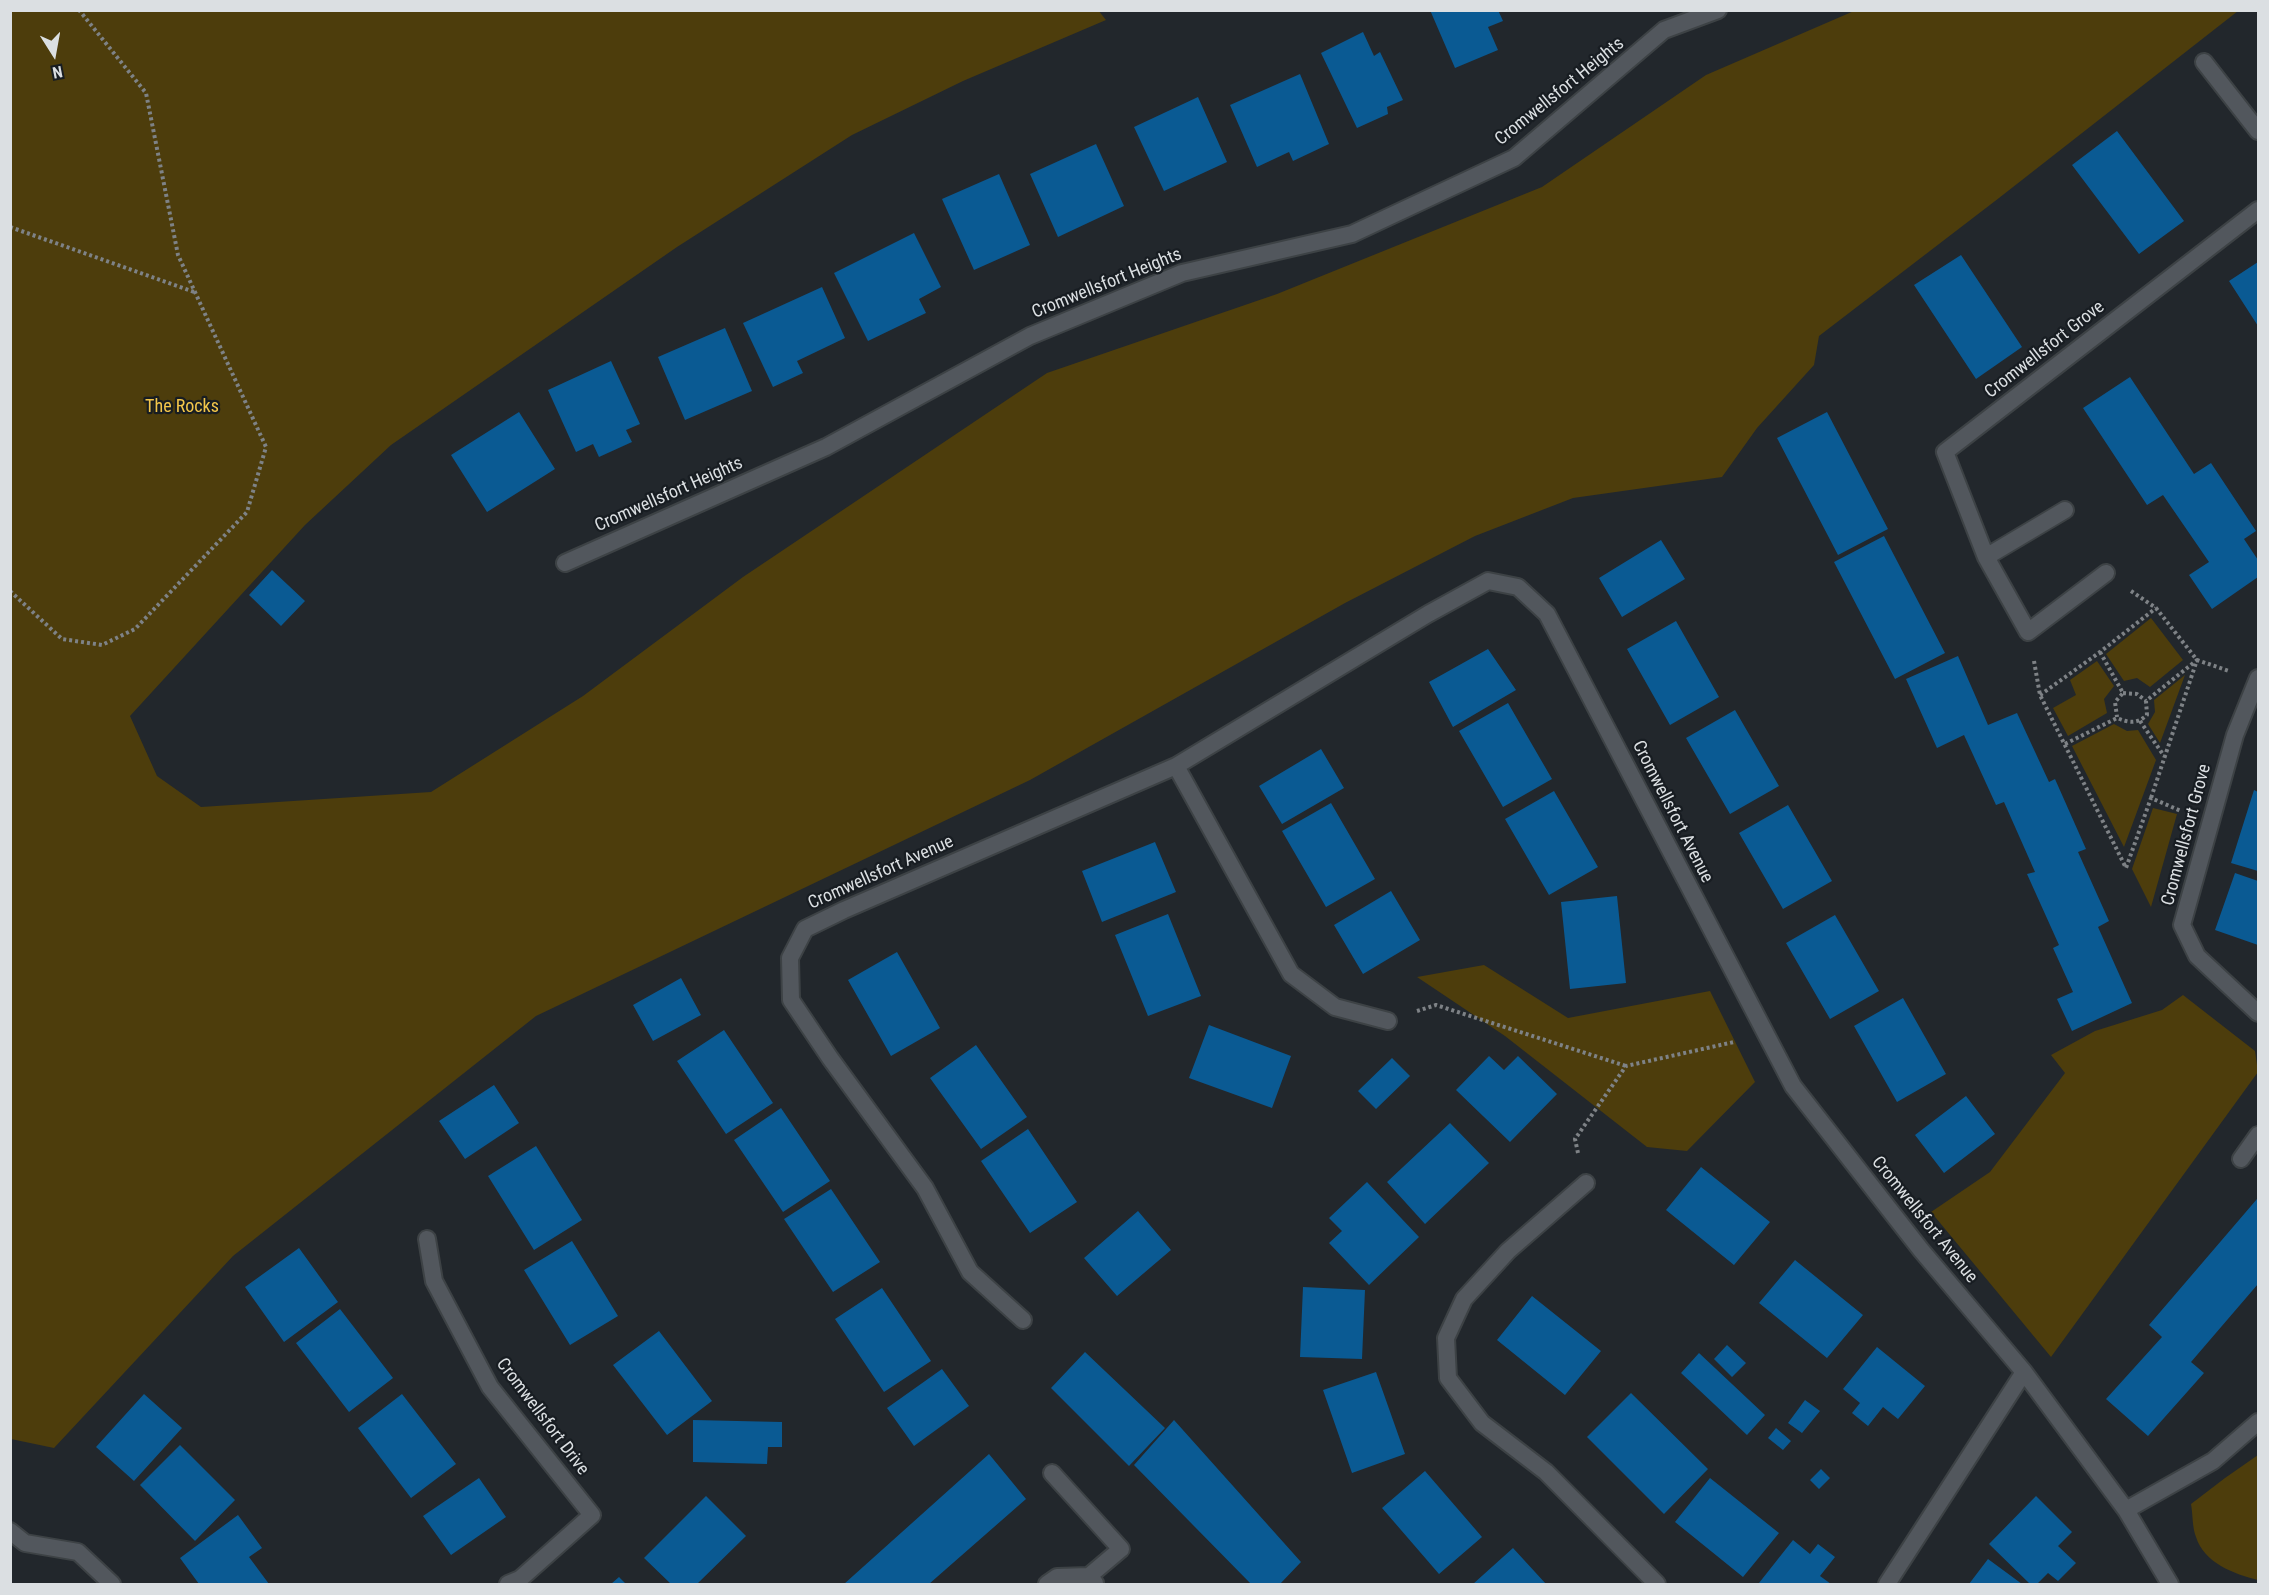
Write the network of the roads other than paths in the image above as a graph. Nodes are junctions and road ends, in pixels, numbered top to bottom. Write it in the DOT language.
graph roads {
  1 [pos="1718,10"];
  2 [pos="2204,62"];
  3 [pos="2259,131"];
  4 [pos="2259,210"];
  5 [pos="2064,510"];
  6 [pos="1986,556"];
  7 [pos="565,563"];
  8 [pos="2106,573"];
  9 [pos="2258,679"];
  10 [pos="1176,766"];
  11 [pos="2259,1013"];
  12 [pos="1388,1021"];
  13 [pos="2259,1135"];
  14 [pos="2241,1159"];
  15 [pos="1586,1183"];
  16 [pos="427,1239"];
  17 [pos="1023,1320"];
  18 [pos="2024,1372"];
  19 [pos="2259,1422"];
  20 [pos="1052,1473"];
  21 [pos="2126,1510"];
  22 [pos="10,1531"];
  23 [pos="1093,1580"];
  24 [pos="112,1584"];
  25 [pos="508,1584"];
  26 [pos="1047,1584"];
  27 [pos="1657,1584"];
  28 [pos="1887,1584"];
  29 [pos="2170,1584"];
  1 -- 7 [label="street, Cromwellsfort Heights"];
  2 -- 3 [label="street"];
  4 -- 6 [label="street, Cromwellsfort Grove"];
  5 -- 6 [label="street"];
  6 -- 8 [label="street, Cromwellsfort Grove"];
  9 -- 11 [label="street, Cromwellsfort Grove"];
  10 -- 12 [label="street"];
  10 -- 17 [label="street, Cromwellsfort Avenue"];
  10 -- 18 [label="street, Cromwellsfort Avenue"];
  13 -- 14 [label="street"];
  15 -- 27 [label="street"];
  16 -- 25 [label="street, Cromwellsfort Drive"];
  18 -- 21 [label="street, Cromwellsfort Avenue"];
  18 -- 28 [label="street"];
  19 -- 21 [label="street"];
  20 -- 23 [label="street"];
  21 -- 29 [label="street, Cromwellsfort Avenue"];
  22 -- 24 [label="street"];
  23 -- 26 [label="street"];
}
